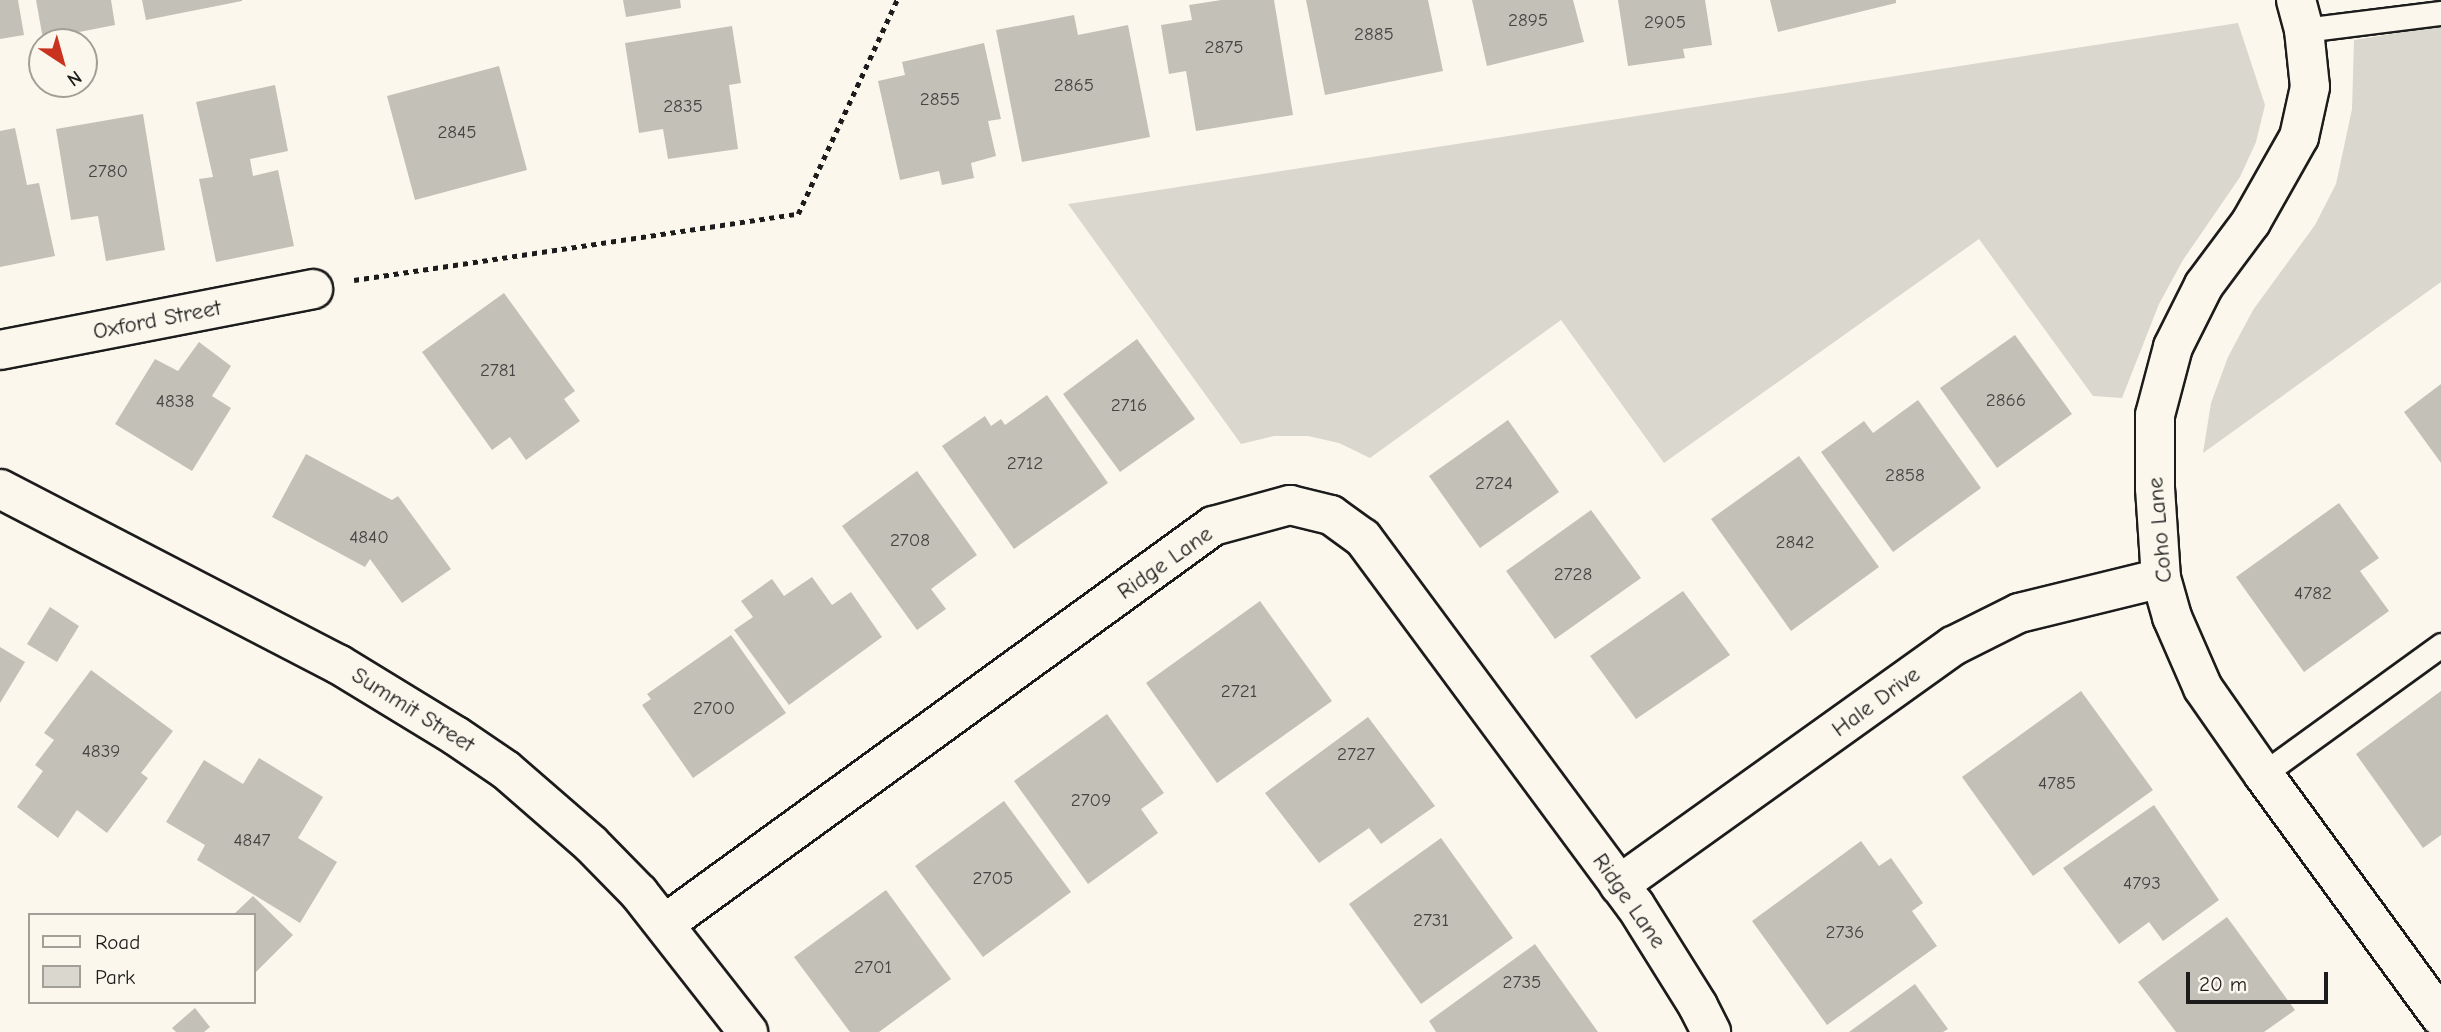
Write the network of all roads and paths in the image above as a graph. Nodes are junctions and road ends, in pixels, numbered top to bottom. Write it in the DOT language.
graph roads {
  1 [pos="897,0"];
  2 [pos="2441,13"];
  3 [pos="2300,15"];
  4 [pos="313,289"];
  5 [pos="0,350"];
  6 [pos="0,489"];
  7 [pos="2161,578"];
  8 [pos="2441,645"];
  9 [pos="2263,774"];
  10 [pos="1619,885"];
  11 [pos="666,923"];
  12 [pos="2441,1017"];
  13 [pos="748,1032"];
  14 [pos="1711,1032"];
  1 -- 4 [label="path"];
  2 -- 3 [label="lane"];
  3 -- 7 [label="street, Coho Lane"];
  4 -- 5 [label="street, Oxford Street"];
  6 -- 11 [label="street, Summit Street"];
  7 -- 9 [label="street, Coho Lane"];
  7 -- 10 [label="street, Hale Drive"];
  8 -- 9 [label="lane"];
  9 -- 12 [label="street, Coho Lane"];
  10 -- 11 [label="street, Ridge Lane"];
  10 -- 14 [label="street, Ridge Lane"];
  11 -- 13 [label="street, Summit Street"];
}
